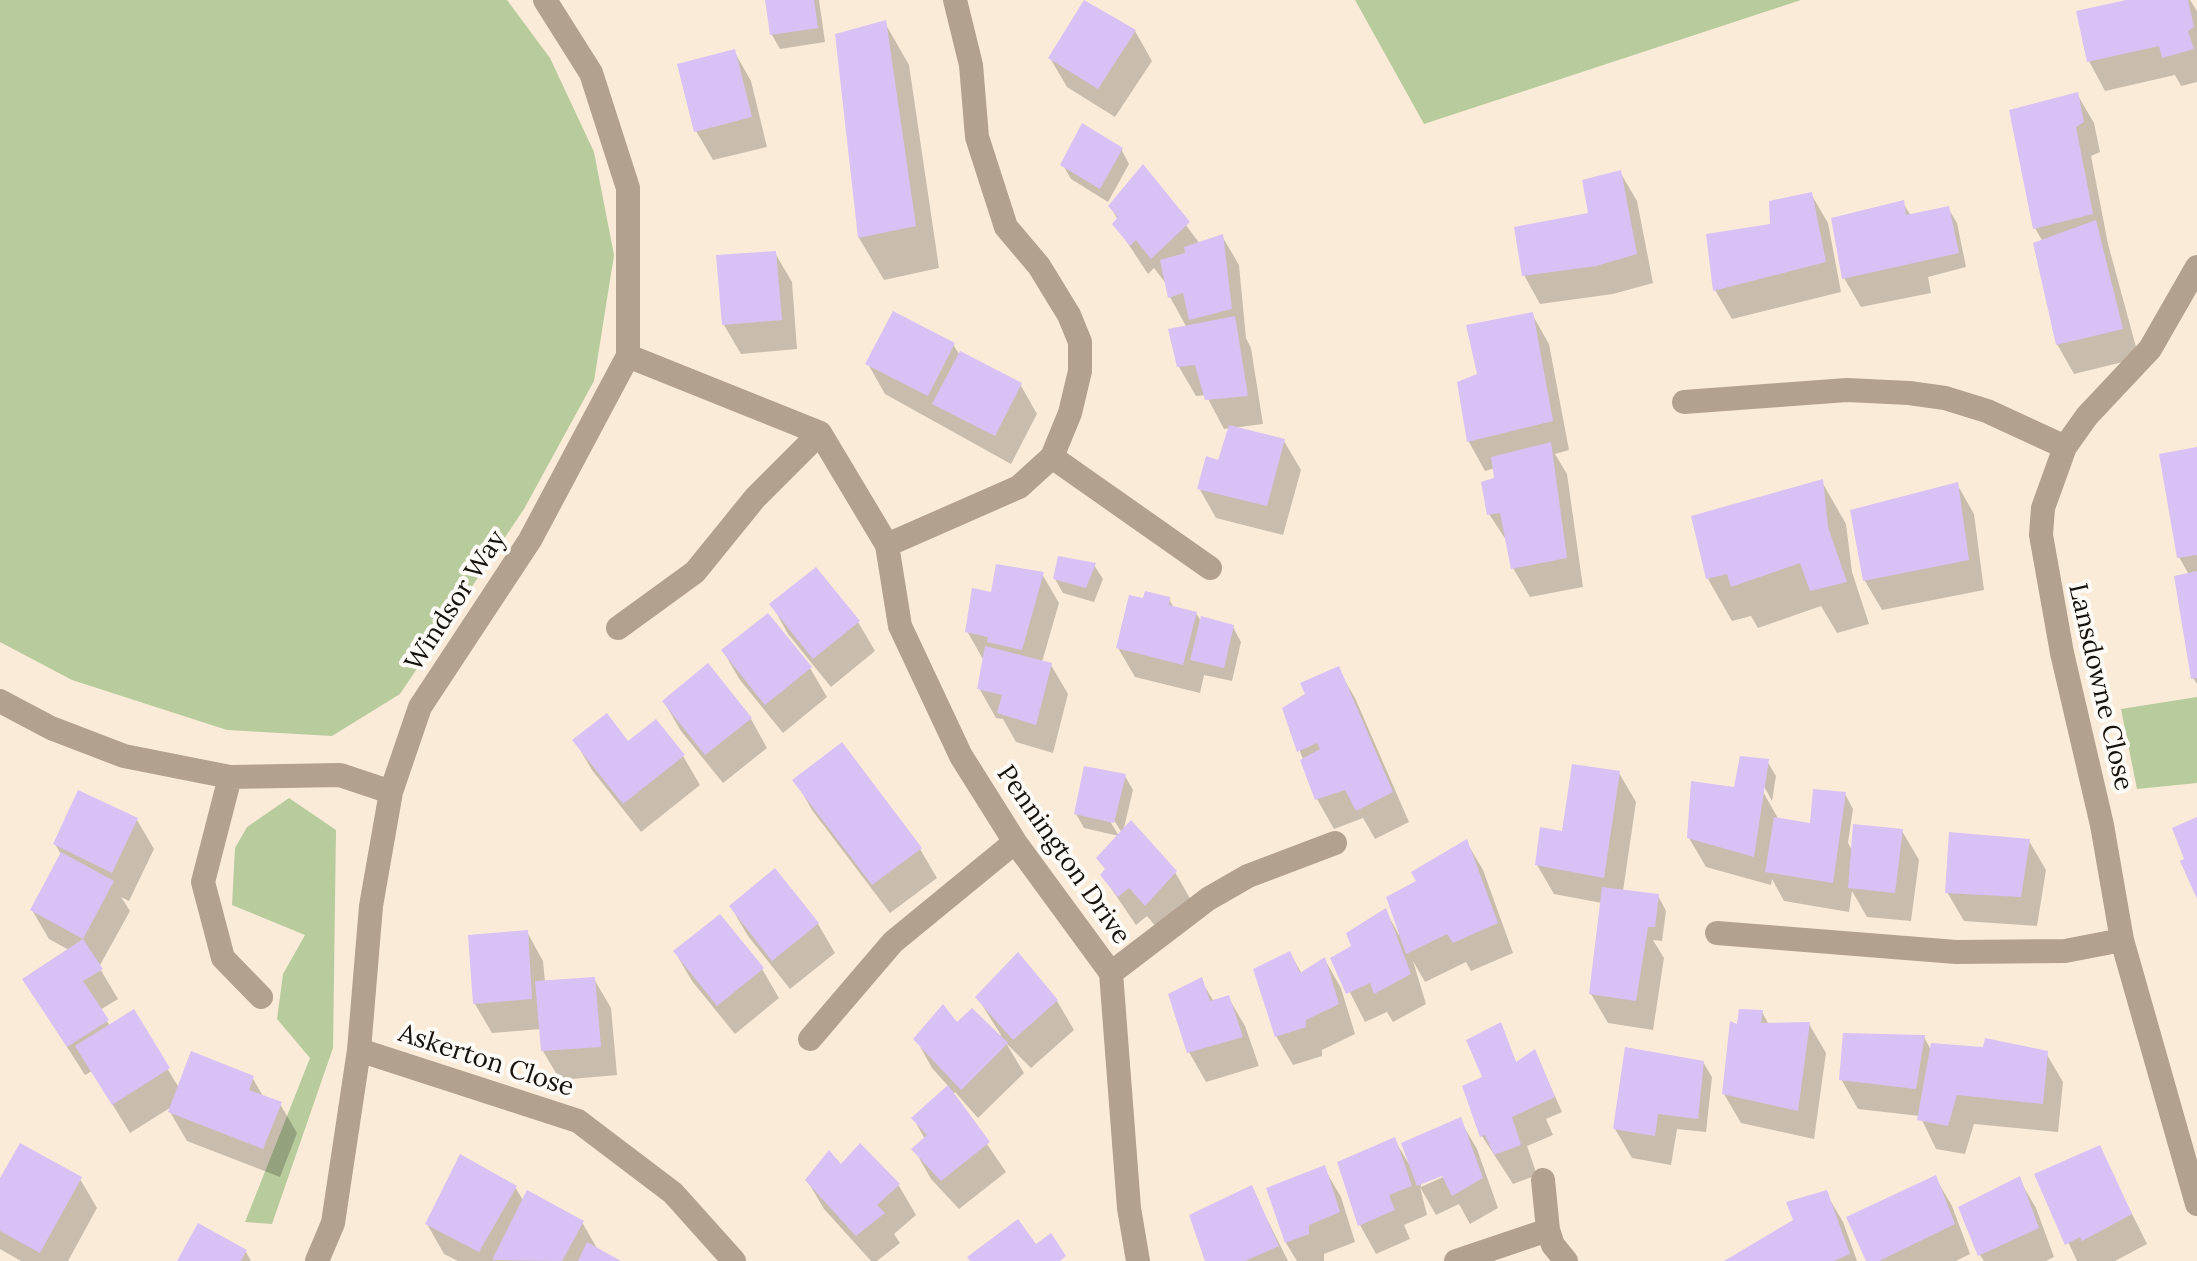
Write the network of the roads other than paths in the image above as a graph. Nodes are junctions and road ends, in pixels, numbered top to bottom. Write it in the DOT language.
graph roads {
  1 [pos="545,0"];
  2 [pos="955,0"];
  3 [pos="2197,267"];
  4 [pos="628,356"];
  5 [pos="1684,402"];
  6 [pos="820,433"];
  7 [pos="2065,447"];
  8 [pos="1052,457"];
  9 [pos="887,545"];
  10 [pos="1210,568"];
  11 [pos="618,628"];
  12 [pos="0,701"];
  13 [pos="230,777"];
  14 [pos="391,792"];
  15 [pos="1015,842"];
  16 [pos="1335,843"];
  17 [pos="1717,933"];
  18 [pos="2122,940"];
  19 [pos="1111,973"];
  20 [pos="261,997"];
  21 [pos="810,1039"];
  22 [pos="359,1050"];
  23 [pos="1543,1180"];
  24 [pos="2197,1204"];
  25 [pos="1548,1230"];
  26 [pos="317,1261"];
  27 [pos="734,1261"];
  28 [pos="1138,1261"];
  29 [pos="1456,1261"];
  30 [pos="1566,1261"];
  1 -- 4 [label="street, Windsor Way"];
  2 -- 8 [label="street"];
  3 -- 7 [label="street, Lansdowne Close"];
  4 -- 6 [label="street"];
  4 -- 14 [label="street, Windsor Way"];
  5 -- 7 [label="street"];
  6 -- 9 [label="street, Pennington Drive"];
  6 -- 11 [label="street"];
  7 -- 18 [label="street, Lansdowne Close"];
  8 -- 9 [label="street"];
  8 -- 10 [label="street"];
  9 -- 15 [label="street, Pennington Drive"];
  12 -- 13 [label="street"];
  13 -- 14 [label="street"];
  13 -- 20 [label="street"];
  14 -- 22 [label="street, Windsor Way"];
  15 -- 19 [label="street, Pennington Drive"];
  15 -- 21 [label="street"];
  16 -- 19 [label="street"];
  17 -- 18 [label="street"];
  18 -- 24 [label="street, Lansdowne Close"];
  19 -- 28 [label="street, Pennington Drive"];
  22 -- 26 [label="street, Windsor Way"];
  22 -- 27 [label="street, Askerton Close"];
  23 -- 25 [label="street"];
  25 -- 29 [label="street"];
  25 -- 30 [label="street"];
}
